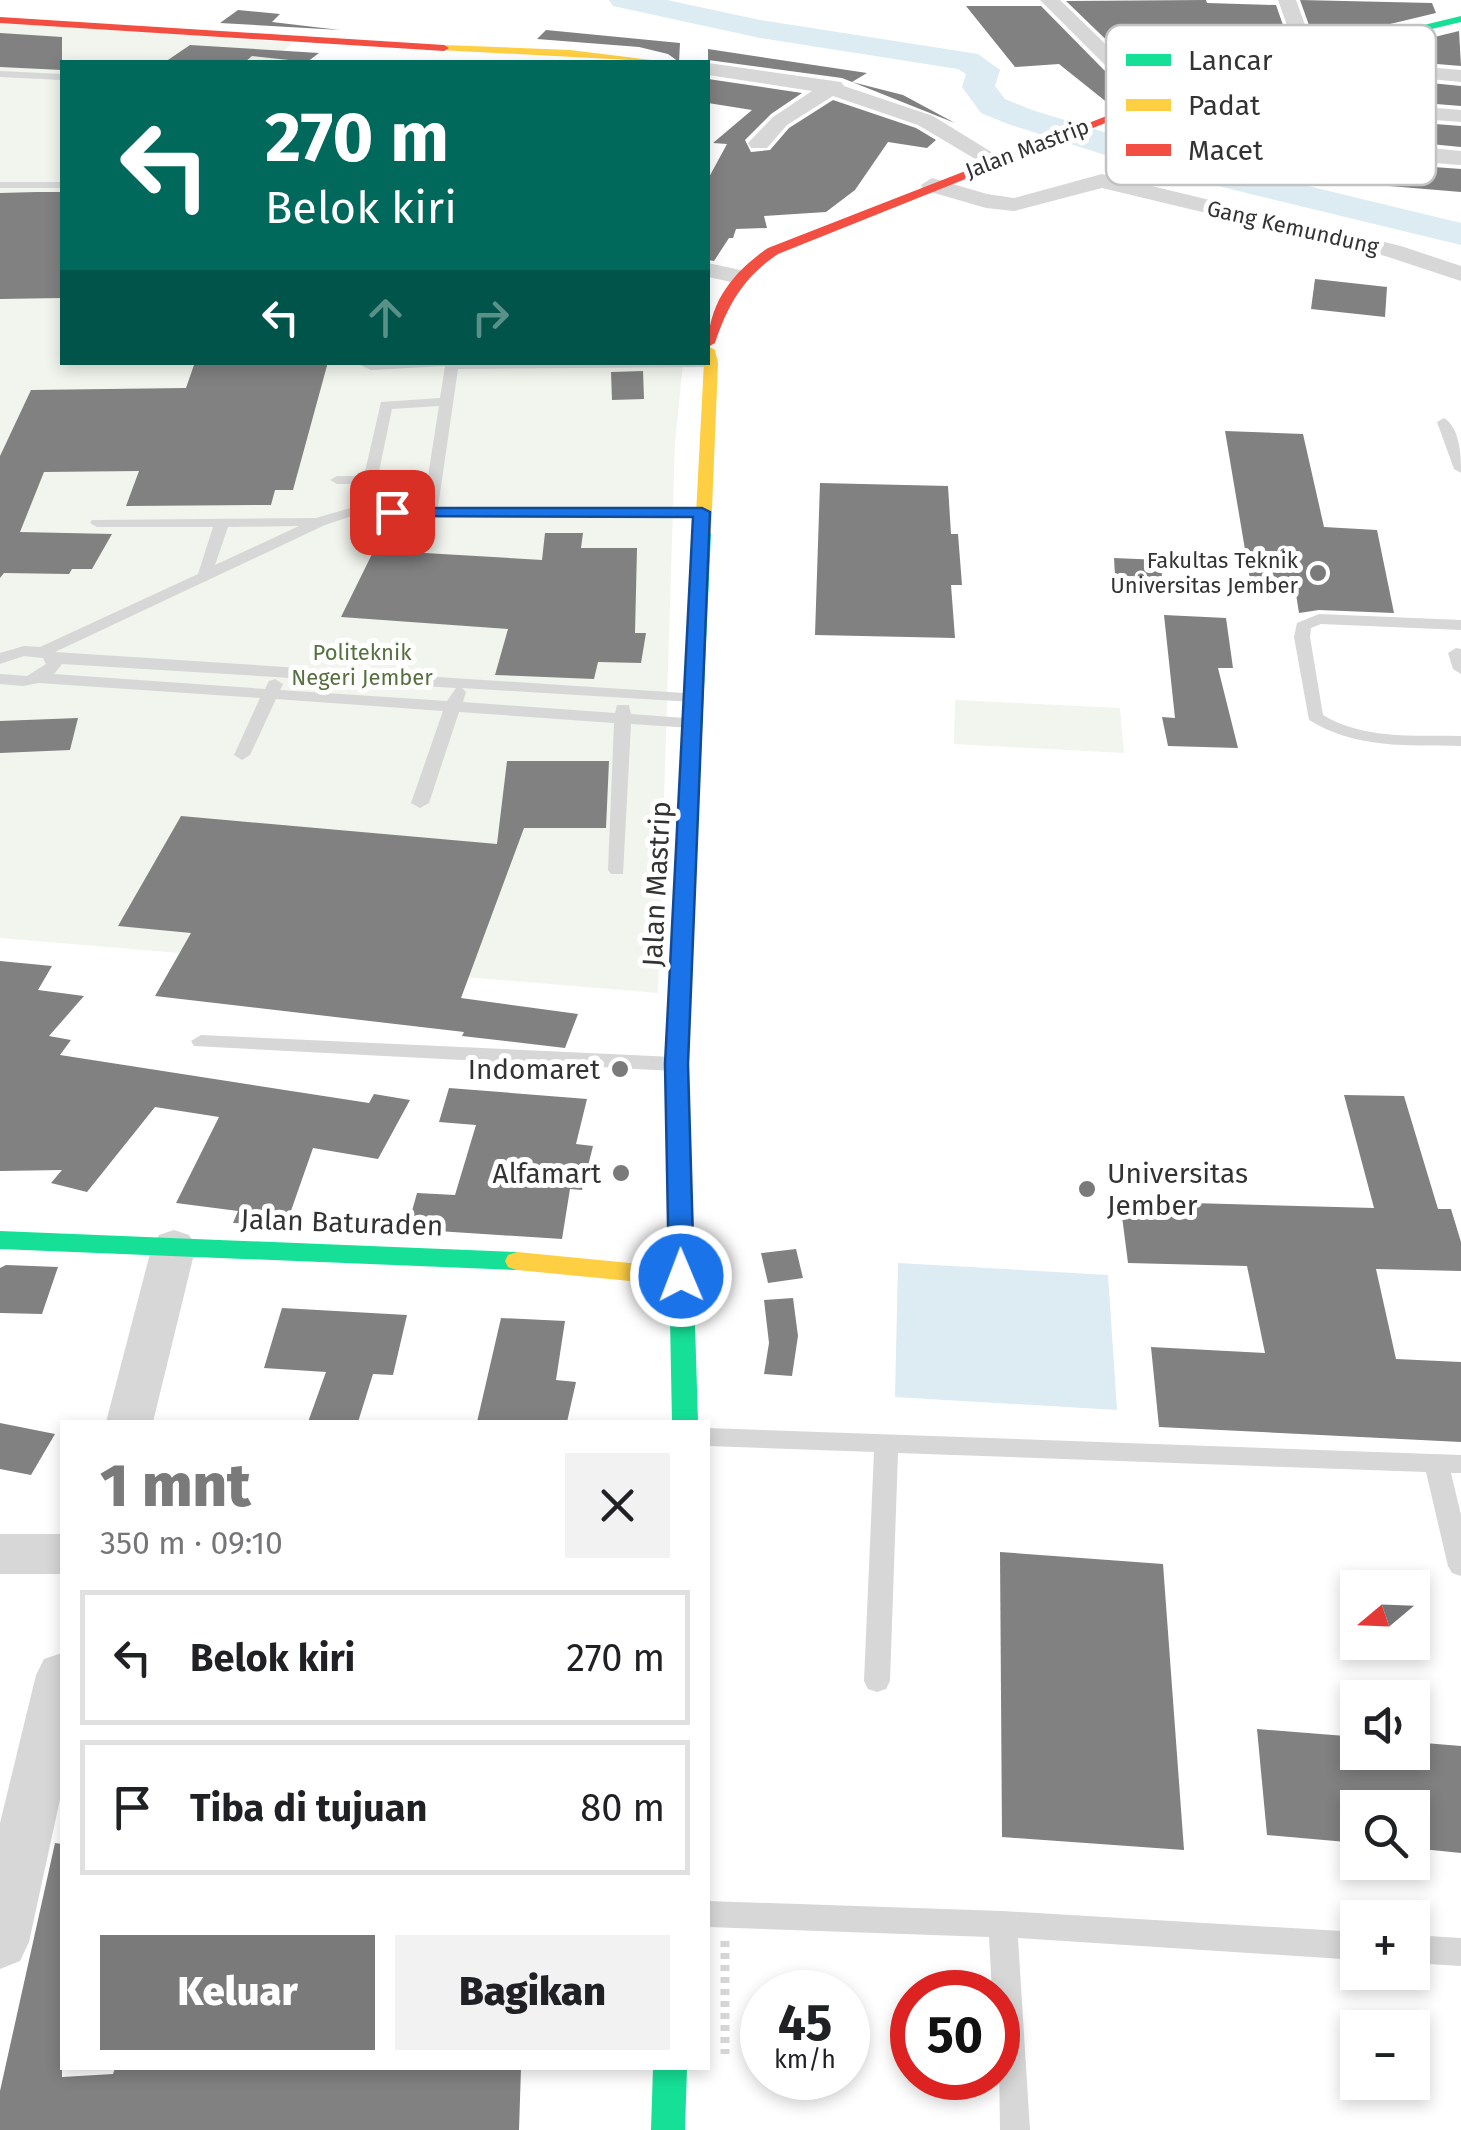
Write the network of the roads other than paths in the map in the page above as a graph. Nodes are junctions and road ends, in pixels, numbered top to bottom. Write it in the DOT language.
graph roads {
  1 [pos="1050,0"];
  2 [pos="1287,0"];
  3 [pos="1461,19"];
  4 [pos="0,20"];
  5 [pos="1437,24"];
  6 [pos="1291,25"];
  7 [pos="1433,25"];
  8 [pos="1461,27"];
  9 [pos="1106,54"];
  10 [pos="514,56"];
  11 [pos="612,60"];
  12 [pos="710,68"];
  13 [pos="1436,73"];
  14 [pos="0,74"];
  15 [pos="1461,76"];
  16 [pos="60,77"];
  17 [pos="834,86"];
  18 [pos="1436,114"];
  19 [pos="1461,116"];
  20 [pos="1106,118"];
  21 [pos="760,143"];
  22 [pos="1436,156"];
  23 [pos="1461,158"];
  24 [pos="995,161"];
  25 [pos="1106,181"];
  26 [pos="0,185"];
  27 [pos="60,185"];
  28 [pos="1122,185"];
  29 [pos="941,188"];
  30 [pos="710,270"];
  31 [pos="1461,274"];
  32 [pos="736,276"];
  33 [pos="710,347"];
  34 [pos="452,365"];
  35 [pos="708,365"];
  36 [pos="446,402"];
  37 [pos="1444,422"];
  38 [pos="1461,468"];
  39 [pos="337,480"];
  40 [pos="370,480"];
  41 [pos="437,480"];
  42 [pos="430,512"];
  43 [pos="702,512"];
  44 [pos="320,522"];
  45 [pos="222,523"];
  46 [pos="96,524"];
  47 [pos="204,577"];
  48 [pos="1461,625"];
  49 [pos="48,656"];
  50 [pos="0,659"];
  51 [pos="280,674"];
  52 [pos="38,678"];
  53 [pos="0,679"];
  54 [pos="461,685"];
  55 [pos="271,693"];
  56 [pos="625,695"];
  57 [pos="693,697"];
  58 [pos="454,704"];
  59 [pos="622,718"];
  60 [pos="692,723"];
  61 [pos="1461,741"];
  62 [pos="242,754"];
  63 [pos="420,803"];
  64 [pos="617,870"];
  65 [pos="200,1042"];
  66 [pos="676,1064"];
  67 [pos="0,1240"];
  68 [pos="174,1246"];
  69 [pos="681,1276"];
  70 [pos="130,1420"];
  71 [pos="685,1420"];
  72 [pos="710,1437"];
  73 [pos="886,1446"];
  74 [pos="1449,1464"];
  75 [pos="0,1554"];
  76 [pos="60,1554"];
  77 [pos="1461,1566"];
  78 [pos="876,1682"];
  79 [pos="60,1684"];
  80 [pos="716,1914"];
  81 [pos="1003,1924"];
  82 [pos="0,1942"];
  83 [pos="1340,1945"];
  84 [pos="1430,1950"];
  85 [pos="1461,1952"];
  86 [pos="670,2070"];
  87 [pos="668,2130"];
  88 [pos="1015,2130"];
  1 -- 9 [label="street"];
  2 -- 6 [label="street"];
  3 -- 5 [label="main road, Jalan Mastrip"];
  4 -- 10 [label="main road"];
  5 -- 7 [label="main road, Jalan Mastrip"];
  5 -- 8 [label="street"];
  10 -- 11 [label="main road"];
  12 -- 17 [label="street"];
  13 -- 15 [label="street"];
  14 -- 16 [label="lane"];
  17 -- 21 [label="street"];
  17 -- 24 [label="street"];
  18 -- 19 [label="street"];
  20 -- 24 [label="main road, Jalan Mastrip"];
  22 -- 23 [label="street"];
  24 -- 29 [label="main road, Jalan Mastrip"];
  25 -- 29 [label="street, Gang Kemundung"];
  26 -- 27 [label="lane"];
  28 -- 31 [label="street, Gang Kemundung"];
  29 -- 32 [label="main road, Jalan Mastrip"];
  30 -- 32 [label="street"];
  32 -- 33 [label="main road, Jalan Mastrip"];
  34 -- 36 [label="lane"];
  35 -- 43 [label="main road, Jalan Mastrip"];
  36 -- 40 [label="lane"];
  36 -- 41 [label="lane"];
  37 -- 38 [label="lane"];
  39 -- 40 [label="lane"];
  40 -- 41 [label="lane"];
  41 -- 42 [label="lane"];
  42 -- 43 [label="lane"];
  42 -- 44 [label="lane"];
  43 -- 57 [label="main road, Jalan Mastrip"];
  44 -- 45 [label="lane"];
  44 -- 47 [label="lane"];
  45 -- 46 [label="lane"];
  45 -- 47 [label="lane"];
  47 -- 49 [label="lane"];
  48 -- 61 [label="lane"];
  49 -- 50 [label="lane"];
  49 -- 51 [label="lane"];
  49 -- 52 [label="lane"];
  51 -- 54 [label="lane"];
  51 -- 55 [label="lane"];
  52 -- 53 [label="lane"];
  52 -- 55 [label="lane"];
  54 -- 56 [label="lane"];
  54 -- 58 [label="lane"];
  55 -- 58 [label="lane"];
  55 -- 62 [label="lane"];
  56 -- 57 [label="lane"];
  56 -- 59 [label="lane"];
  57 -- 60 [label="main road, Jalan Mastrip"];
  58 -- 59 [label="lane"];
  58 -- 63 [label="lane"];
  59 -- 60 [label="lane"];
  59 -- 64 [label="lane"];
  60 -- 66 [label="main road, Jalan Mastrip"];
  65 -- 66 [label="lane"];
  66 -- 69 [label="main road, Jalan Mastrip"];
  67 -- 68 [label="main road, Jalan Baturaden"];
  68 -- 69 [label="main road, Jalan Baturaden"];
  68 -- 70 [label="street"];
  69 -- 71 [label="main road, Jalan Mastrip"];
  72 -- 73 [label="lane"];
  73 -- 74 [label="lane"];
  73 -- 78 [label="lane"];
  74 -- 77 [label="lane"];
  75 -- 76 [label="street"];
  79 -- 82 [label="street"];
  80 -- 81 [label="lane"];
  81 -- 83 [label="lane"];
  81 -- 88 [label="lane"];
  84 -- 85 [label="lane"];
  86 -- 87 [label="main road"];
}
